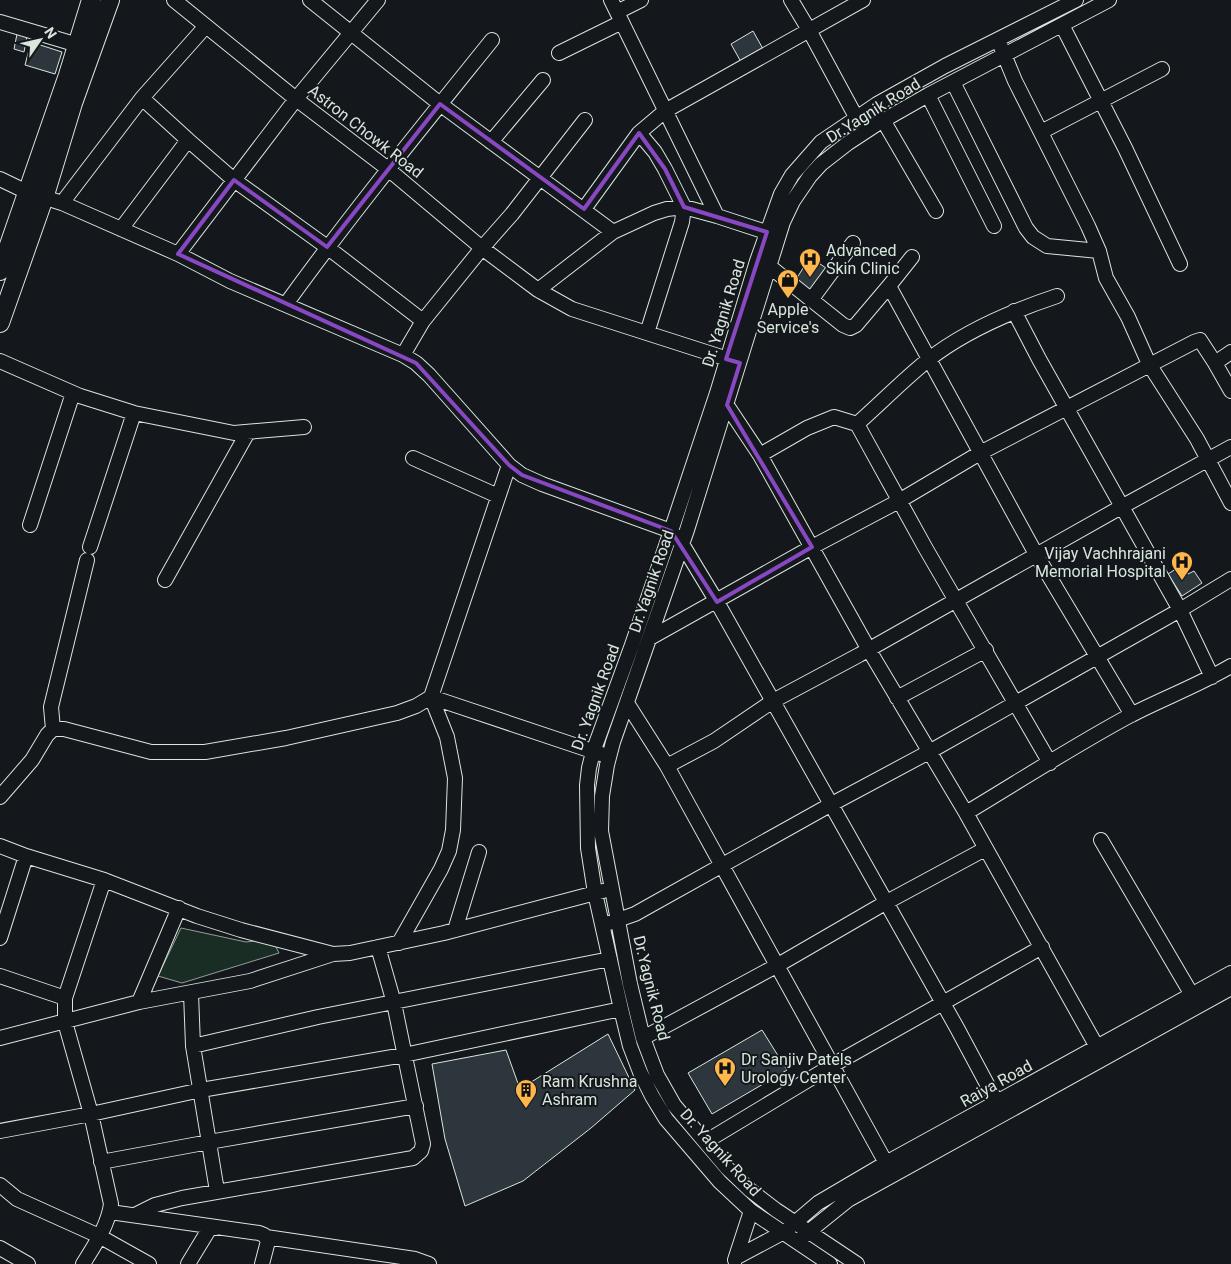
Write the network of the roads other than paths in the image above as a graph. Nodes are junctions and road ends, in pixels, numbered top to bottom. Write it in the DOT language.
graph roads {
  1 [pos="91,0"];
  2 [pos="110,0"];
  3 [pos="174,0"];
  4 [pos="310,0"];
  5 [pos="378,0"];
  6 [pos="641,0"];
  7 [pos="791,0"];
  8 [pos="863,0"];
  9 [pos="1076,0"];
  10 [pos="1109,0"];
  11 [pos="617,11"];
  12 [pos="0,22"];
  13 [pos="1062,25"];
  14 [pos="206,26"];
  15 [pos="809,30"];
  16 [pos="351,34"];
  17 [pos="492,40"];
  18 [pos="997,40"];
  19 [pos="78,45"];
  20 [pos="559,53"];
  21 [pos="1005,55"];
  22 [pos="1162,69"];
  23 [pos="543,80"];
  24 [pos="953,82"];
  25 [pos="928,95"];
  26 [pos="142,98"];
  27 [pos="296,99"];
  28 [pos="1101,101"];
  29 [pos="440,104"];
  30 [pos="665,111"];
  31 [pos="856,118"];
  32 [pos="585,120"];
  33 [pos="883,120"];
  34 [pos="1041,132"];
  35 [pos="639,133"];
  36 [pos="188,140"];
  37 [pos="492,142"];
  38 [pos="388,168"];
  39 [pos="539,178"];
  40 [pos="0,179"];
  41 [pos="234,180"];
  42 [pos="26,192"];
  43 [pos="44,198"];
  44 [pos="62,203"];
  45 [pos="684,207"];
  46 [pos="584,209"];
  47 [pos="936,211"];
  48 [pos="717,216"];
  49 [pos="994,226"];
  50 [pos="121,229"];
  51 [pos="613,232"];
  52 [pos="773,235"];
  53 [pos="853,243"];
  54 [pos="327,247"];
  55 [pos="482,248"];
  56 [pos="1098,252"];
  57 [pos="178,254"];
  58 [pos="912,257"];
  59 [pos="763,264"];
  60 [pos="1180,264"];
  61 [pos="0,271"];
  62 [pos="889,286"];
  63 [pos="538,290"];
  64 [pos="1057,296"];
  65 [pos="811,300"];
  66 [pos="286,304"];
  67 [pos="1014,311"];
  68 [pos="423,321"];
  69 [pos="0,324"];
  70 [pos="647,333"];
  71 [pos="1231,352"];
  72 [pos="403,355"];
  73 [pos="928,360"];
  74 [pos="0,361"];
  75 [pos="733,361"];
  76 [pos="1149,364"];
  77 [pos="1215,364"];
  78 [pos="1231,391"];
  79 [pos="73,393"];
  80 [pos="717,393"];
  81 [pos="727,405"];
  82 [pos="1067,408"];
  83 [pos="134,413"];
  84 [pos="857,424"];
  85 [pos="304,427"];
  86 [pos="248,432"];
  87 [pos="1231,448"];
  88 [pos="980,453"];
  89 [pos="760,455"];
  90 [pos="413,458"];
  91 [pos="1207,460"];
  92 [pos="509,465"];
  93 [pos="498,496"];
  94 [pos="899,501"];
  95 [pos="1231,503"];
  96 [pos="1123,506"];
  97 [pos="30,525"];
  98 [pos="671,532"];
  99 [pos="682,544"];
  100 [pos="812,547"];
  101 [pos="1037,556"];
  102 [pos="1231,579"];
  103 [pos="165,580"];
  104 [pos="956,600"];
  105 [pos="717,602"];
  106 [pos="1180,610"];
  107 [pos="650,638"];
  108 [pos="869,650"];
  109 [pos="986,650"];
  110 [pos="1098,656"];
  111 [pos="1231,666"];
  112 [pos="1212,677"];
  113 [pos="431,697"];
  114 [pos="896,698"];
  115 [pos="773,701"];
  116 [pos="627,703"];
  117 [pos="1014,703"];
  118 [pos="1132,715"];
  119 [pos="53,729"];
  120 [pos="593,752"];
  121 [pos="929,752"];
  122 [pos="609,757"];
  123 [pos="1050,763"];
  124 [pos="667,766"];
  125 [pos="0,797"];
  126 [pos="830,805"];
  127 [pos="966,813"];
  128 [pos="1102,840"];
  129 [pos="0,846"];
  130 [pos="985,849"];
  131 [pos="479,852"];
  132 [pos="26,856"];
  133 [pos="721,866"];
  134 [pos="104,880"];
  135 [pos="612,888"];
  136 [pos="595,893"];
  137 [pos="886,903"];
  138 [pos="179,908"];
  139 [pos="618,921"];
  140 [pos="602,925"];
  141 [pos="455,930"];
  142 [pos="0,938"];
  143 [pos="399,943"];
  144 [pos="378,947"];
  145 [pos="1042,947"];
  146 [pos="333,954"];
  147 [pos="610,959"];
  148 [pos="778,966"];
  149 [pos="1231,973"];
  150 [pos="0,976"];
  151 [pos="1231,988"];
  152 [pos="191,993"];
  153 [pos="1192,995"];
  154 [pos="65,998"];
  155 [pos="139,1002"];
  156 [pos="394,1003"];
  157 [pos="942,1003"];
  158 [pos="621,1009"];
  159 [pos="65,1022"];
  160 [pos="0,1038"];
  161 [pos="644,1038"];
  162 [pos="193,1046"];
  163 [pos="1097,1047"];
  164 [pos="404,1055"];
  165 [pos="833,1065"];
  166 [pos="201,1090"];
  167 [pos="416,1106"];
  168 [pos="1000,1108"];
  169 [pos="91,1114"];
  170 [pos="0,1131"];
  171 [pos="209,1142"];
  172 [pos="704,1142"];
  173 [pos="101,1162"];
  174 [pos="890,1168"];
  175 [pos="0,1185"];
  176 [pos="217,1191"];
  177 [pos="751,1211"];
  178 [pos="110,1212"];
  179 [pos="134,1215"];
  180 [pos="795,1222"];
  181 [pos="216,1228"];
  182 [pos="809,1231"];
  183 [pos="784,1232"];
  184 [pos="99,1236"];
  185 [pos="266,1237"];
  186 [pos="797,1241"];
  187 [pos="0,1248"];
  188 [pos="734,1260"];
  189 [pos="413,1262"];
  190 [pos="264,1263"];
  191 [pos="28,1264"];
  192 [pos="83,1264"];
  193 [pos="149,1264"];
  194 [pos="188,1264"];
  195 [pos="429,1264"];
  196 [pos="830,1264"];
  197 [pos="857,1264"];
  1 -- 19 [label="main road"];
  2 -- 43 [label="main road"];
  3 -- 14 [label="street, Astron Chowk Road"];
  4 -- 16 [label="street"];
  5 -- 16 [label="street"];
  6 -- 11 [label="street"];
  7 -- 15 [label="street"];
  8 -- 15 [label="street"];
  9 -- 18 [label="street, Dr. Yagnik Road"];
  10 -- 13 [label="street, Dr.Yagnik Road"];
  11 -- 20 [label="street"];
  11 -- 30 [label="street"];
  12 -- 19 [label="street"];
  13 -- 21 [label="street, Dr.Yagnik Road"];
  13 -- 28 [label="street"];
  14 -- 26 [label="street"];
  14 -- 27 [label="street, Astron Chowk Road"];
  15 -- 30 [label="street"];
  15 -- 31 [label="street"];
  16 -- 27 [label="street"];
  16 -- 29 [label="street"];
  17 -- 29 [label="street"];
  18 -- 21 [label="street"];
  18 -- 31 [label="street, Dr. Yagnik Road"];
  19 -- 42 [label="main road"];
  21 -- 24 [label="street, Dr.Yagnik Road"];
  21 -- 34 [label="street"];
  22 -- 28 [label="street"];
  23 -- 37 [label="street"];
  24 -- 25 [label="street, Dr.Yagnik Road"];
  24 -- 56 [label="street"];
  25 -- 33 [label="street, Dr.Yagnik Road"];
  25 -- 49 [label="street"];
  26 -- 36 [label="street"];
  26 -- 44 [label="street"];
  27 -- 38 [label="street, Astron Chowk Road"];
  27 -- 41 [label="street"];
  28 -- 34 [label="street"];
  28 -- 60 [label="street"];
  29 -- 37 [label="street"];
  29 -- 38 [label="street"];
  30 -- 35 [label="street"];
  30 -- 48 [label="street"];
  31 -- 52 [label="street, Dr. Yagnik Road"];
  32 -- 39 [label="street"];
  33 -- 47 [label="street"];
  33 -- 52 [label="street, Dr.Yagnik Road"];
  34 -- 56 [label="street"];
  35 -- 45 [label="street"];
  35 -- 46 [label="street"];
  36 -- 41 [label="street"];
  36 -- 50 [label="street"];
  37 -- 39 [label="street"];
  38 -- 54 [label="street"];
  38 -- 55 [label="street, Astron Chowk Road"];
  39 -- 46 [label="street"];
  39 -- 55 [label="street"];
  40 -- 42 [label="street"];
  41 -- 54 [label="street"];
  41 -- 57 [label="street"];
  42 -- 43 [label="street"];
  42 -- 61 [label="main road"];
  43 -- 44 [label="street"];
  43 -- 69 [label="main road"];
  44 -- 50 [label="street"];
  45 -- 48 [label="street"];
  45 -- 51 [label="street"];
  45 -- 70 [label="street"];
  46 -- 51 [label="street"];
  48 -- 52 [label="street"];
  50 -- 57 [label="street"];
  51 -- 63 [label="street"];
  52 -- 59 [label="street, Dr. Yagnik Road"];
  53 -- 65 [label="street"];
  54 -- 66 [label="street"];
  54 -- 68 [label="street"];
  55 -- 63 [label="street, Astron Chowk Road"];
  55 -- 68 [label="street"];
  56 -- 76 [label="street"];
  57 -- 66 [label="street"];
  58 -- 62 [label="street"];
  59 -- 65 [label="street"];
  59 -- 75 [label="street, Dr. Yagnik Road"];
  62 -- 65 [label="street"];
  62 -- 73 [label="street"];
  63 -- 70 [label="street, Astron Chowk Road"];
  64 -- 67 [label="street"];
  66 -- 72 [label="street"];
  67 -- 73 [label="street"];
  67 -- 82 [label="street"];
  68 -- 72 [label="street"];
  70 -- 75 [label="street, Astron Chowk Road"];
  71 -- 77 [label="street"];
  72 -- 92 [label="street"];
  73 -- 84 [label="street"];
  73 -- 88 [label="street"];
  74 -- 79 [label="street"];
  75 -- 80 [label="street, Dr. Yagnik Road"];
  75 -- 81 [label="street, Dr.Yagnik Road"];
  76 -- 77 [label="street"];
  76 -- 82 [label="street"];
  76 -- 91 [label="street"];
  77 -- 78 [label="street"];
  79 -- 83 [label="street"];
  79 -- 97 [label="street"];
  80 -- 81 [label="street"];
  80 -- 98 [label="street, Dr. Yagnik Road"];
  81 -- 89 [label="street"];
  81 -- 99 [label="street, Dr.Yagnik Road"];
  82 -- 88 [label="street"];
  82 -- 96 [label="street"];
  83 -- 86 [label="street"];
  83 -- 119 [label="street"];
  84 -- 89 [label="street"];
  84 -- 94 [label="street"];
  85 -- 86 [label="street"];
  86 -- 103 [label="street"];
  87 -- 91 [label="street"];
  88 -- 94 [label="street"];
  88 -- 101 [label="street"];
  89 -- 100 [label="street"];
  90 -- 93 [label="street"];
  91 -- 95 [label="street"];
  91 -- 96 [label="street"];
  92 -- 93 [label="street"];
  92 -- 98 [label="street"];
  93 -- 113 [label="street"];
  94 -- 100 [label="street"];
  94 -- 104 [label="street"];
  96 -- 101 [label="street"];
  96 -- 106 [label="street"];
  98 -- 99 [label="street"];
  98 -- 120 [label="street, Dr. Yagnik Road"];
  99 -- 105 [label="street"];
  99 -- 107 [label="street, Dr.Yagnik Road"];
  100 -- 105 [label="street"];
  100 -- 108 [label="street"];
  101 -- 104 [label="street"];
  101 -- 110 [label="street"];
  102 -- 106 [label="street"];
  104 -- 108 [label="street"];
  104 -- 109 [label="street"];
  105 -- 107 [label="street"];
  105 -- 115 [label="street"];
  106 -- 110 [label="street"];
  106 -- 112 [label="street"];
  107 -- 116 [label="street, Dr.Yagnik Road"];
  108 -- 114 [label="street"];
  108 -- 115 [label="street"];
  109 -- 114 [label="street"];
  109 -- 117 [label="street"];
  110 -- 117 [label="street"];
  110 -- 118 [label="street"];
  111 -- 112 [label="street"];
  112 -- 118 [label="street"];
  113 -- 119 [label="street"];
  113 -- 120 [label="street"];
  113 -- 143 [label="street"];
  114 -- 121 [label="street"];
  115 -- 124 [label="street"];
  115 -- 126 [label="street"];
  116 -- 122 [label="street, Dr.Yagnik Road"];
  116 -- 124 [label="street"];
  117 -- 121 [label="street"];
  117 -- 123 [label="street"];
  118 -- 123 [label="street"];
  119 -- 125 [label="street"];
  120 -- 122 [label="street"];
  120 -- 136 [label="street, Dr. Yagnik Road"];
  121 -- 126 [label="street"];
  121 -- 127 [label="street"];
  122 -- 135 [label="street, Dr.Yagnik Road"];
  123 -- 127 [label="street"];
  124 -- 133 [label="street"];
  126 -- 133 [label="street"];
  126 -- 137 [label="street"];
  127 -- 130 [label="street"];
  128 -- 153 [label="street"];
  129 -- 132 [label="street"];
  130 -- 137 [label="street"];
  130 -- 145 [label="street"];
  131 -- 141 [label="street"];
  132 -- 134 [label="street"];
  132 -- 142 [label="street"];
  133 -- 139 [label="street"];
  133 -- 148 [label="street"];
  134 -- 138 [label="street"];
  134 -- 154 [label="street"];
  135 -- 136 [label="street"];
  135 -- 139 [label="street, Dr.Yagnik Road"];
  136 -- 140 [label="street, Dr. Yagnik Road"];
  136 -- 141 [label="street"];
  137 -- 148 [label="street"];
  137 -- 157 [label="street"];
  138 -- 146 [label="street"];
  138 -- 155 [label="street"];
  139 -- 140 [label="street"];
  139 -- 161 [label="street, Dr.Yagnik Road"];
  140 -- 147 [label="street, Dr. Yagnik Road"];
  141 -- 143 [label="street"];
  143 -- 144 [label="street"];
  144 -- 146 [label="street"];
  144 -- 156 [label="street"];
  145 -- 157 [label="street"];
  145 -- 163 [label="street"];
  146 -- 152 [label="street"];
  147 -- 156 [label="street"];
  147 -- 158 [label="street, Dr. Yagnik Road"];
  148 -- 161 [label="street"];
  148 -- 165 [label="street"];
  149 -- 153 [label="street, Raiya Road"];
  150 -- 154 [label="street"];
  151 -- 168 [label="street, Raiya Road"];
  152 -- 155 [label="street"];
  152 -- 162 [label="street"];
  153 -- 163 [label="street, Raiya Road"];
  154 -- 159 [label="street"];
  155 -- 159 [label="street"];
  156 -- 162 [label="street"];
  156 -- 164 [label="street"];
  157 -- 165 [label="street"];
  157 -- 168 [label="street"];
  158 -- 164 [label="street"];
  158 -- 177 [label="street, Dr. Yagnik Road"];
  159 -- 160 [label="street"];
  159 -- 169 [label="street"];
  161 -- 172 [label="street, Dr.Yagnik Road"];
  162 -- 166 [label="street"];
  163 -- 168 [label="street, Raiya Road"];
  164 -- 166 [label="street"];
  164 -- 167 [label="street"];
  165 -- 172 [label="street"];
  165 -- 174 [label="street"];
  166 -- 169 [label="street"];
  166 -- 171 [label="street"];
  167 -- 171 [label="street"];
  167 -- 176 [label="street"];
  168 -- 174 [label="street, Raiya Road"];
  169 -- 170 [label="street"];
  169 -- 173 [label="street"];
  171 -- 173 [label="street"];
  171 -- 176 [label="street"];
  172 -- 180 [label="street, Dr.Yagnik Road"];
  173 -- 178 [label="street"];
  174 -- 180 [label="street, Raiya Road"];
  174 -- 182 [label="street, Raiya Road"];
  175 -- 184 [label="street"];
  176 -- 179 [label="street"];
  177 -- 183 [label="street, Dr. Yagnik Road"];
  177 -- 188 [label="street"];
  178 -- 179 [label="street"];
  178 -- 184 [label="street"];
  179 -- 181 [label="street"];
  180 -- 182 [label="street, Dr.Yagnik Road"];
  180 -- 183 [label="street, Raiya Road"];
  181 -- 185 [label="street"];
  181 -- 194 [label="street"];
  182 -- 186 [label="street, Raiya Road"];
  182 -- 197 [label="street, Dr.Yagnik Road"];
  183 -- 186 [label="street, Dr. Yagnik Road"];
  183 -- 188 [label="street, Raiya Road"];
  184 -- 192 [label="street"];
  184 -- 193 [label="street"];
  185 -- 189 [label="street"];
  185 -- 190 [label="street"];
  186 -- 196 [label="street, Dr. Yagnik Road"];
  187 -- 191 [label="street"];
  189 -- 195 [label="street"];
}
